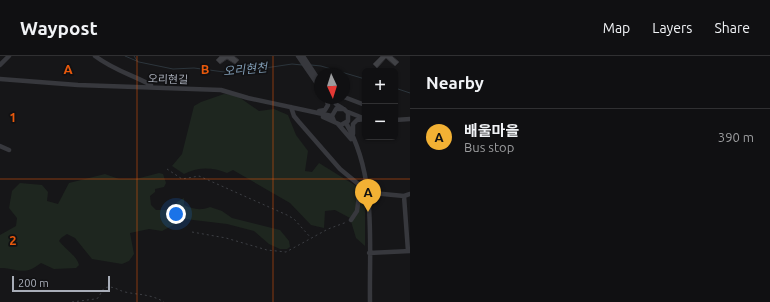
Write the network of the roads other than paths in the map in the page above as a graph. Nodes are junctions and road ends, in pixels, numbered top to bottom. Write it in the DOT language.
graph roads {
  1 [pos="9,56"];
  2 [pos="95,56"];
  3 [pos="298,56"];
  4 [pos="303,56"];
  5 [pos="0,65"];
  6 [pos="314,75"];
  7 [pos="314,77"];
  8 [pos="0,79"];
  9 [pos="151,87"];
  10 [pos="350,99"];
  11 [pos="328,104"];
  12 [pos="330,104"];
  13 [pos="335,104"];
  14 [pos="362,104"];
  15 [pos="291,107"];
  16 [pos="309,110"];
  17 [pos="344,110"];
  18 [pos="398,117"];
  19 [pos="362,118"];
  20 [pos="334,119"];
  21 [pos="362,119"];
  22 [pos="362,119"];
  23 [pos="408,120"];
  24 [pos="347,121"];
  25 [pos="354,142"];
  26 [pos="0,146"];
  27 [pos="9,150"];
  28 [pos="368,192"];
  29 [pos="410,194"];
  30 [pos="404,196"];
  31 [pos="351,220"];
  32 [pos="409,251"];
  33 [pos="369,253"];
  34 [pos="370,302"];
  1 -- 5 [label="street"];
  2 -- 9 [label="street"];
  3 -- 7 [label="street"];
  4 -- 6 [label="street"];
  8 -- 9 [label="street, 오리현길"];
  9 -- 15 [label="street, 오리현길"];
  10 -- 14 [label="street"];
  11 -- 16 [label="street"];
  12 -- 20 [label="street"];
  13 -- 17 [label="street"];
  15 -- 16 [label="street, 오리현길"];
  15 -- 28 [label="street"];
  16 -- 20 [label="street, 오리현길"];
  17 -- 19 [label="street"];
  17 -- 20 [label="street"];
  17 -- 24 [label="street"];
  18 -- 23 [label="street"];
  20 -- 24 [label="street"];
  20 -- 25 [label="street"];
  21 -- 24 [label="street"];
  22 -- 25 [label="street"];
  24 -- 25 [label="street"];
  25 -- 28 [label="street"];
  26 -- 27 [label="street"];
  28 -- 30 [label="street"];
  28 -- 31 [label="street"];
  28 -- 33 [label="street"];
  29 -- 30 [label="street"];
  30 -- 32 [label="street"];
  32 -- 33 [label="street"];
  33 -- 34 [label="street"];
}
